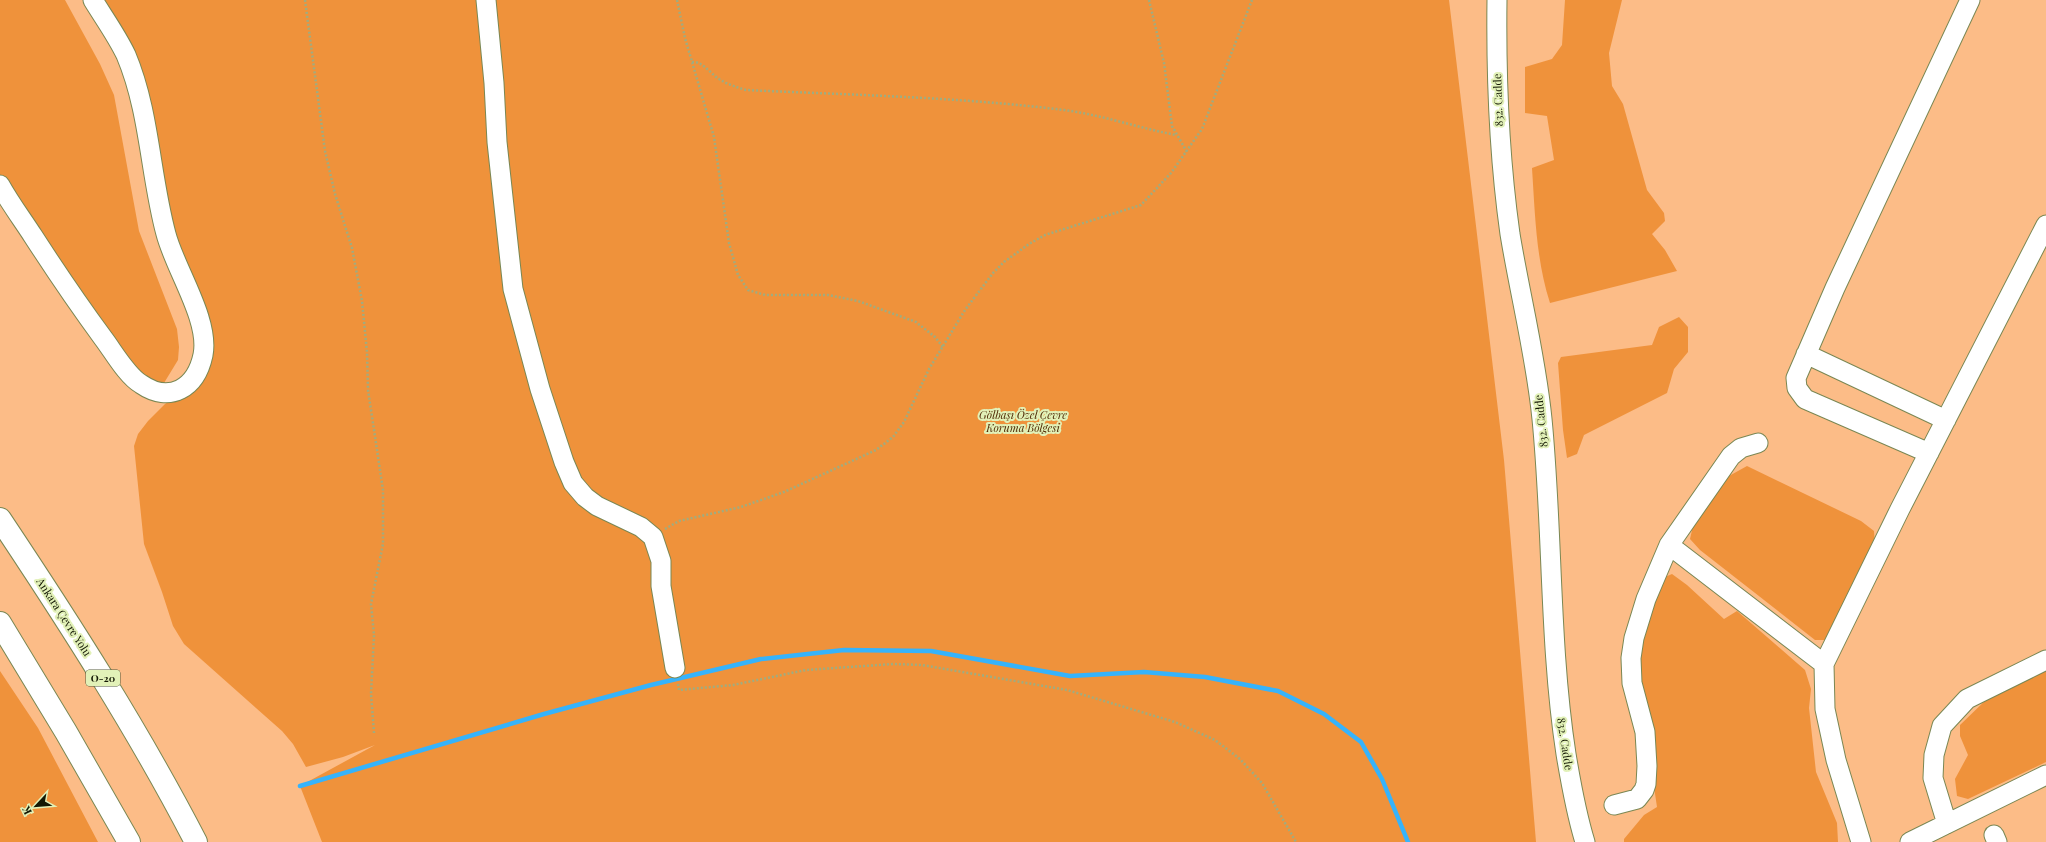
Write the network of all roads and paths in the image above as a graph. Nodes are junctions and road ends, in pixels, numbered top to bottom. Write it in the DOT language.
graph roads {
  1 [pos="93,0"];
  2 [pos="305,0"];
  3 [pos="486,0"];
  4 [pos="677,0"];
  5 [pos="1149,0"];
  6 [pos="1252,0"];
  7 [pos="1497,0"];
  8 [pos="1970,0"];
  9 [pos="692,62"];
  10 [pos="1176,135"];
  11 [pos="1187,152"];
  12 [pos="0,185"];
  13 [pos="2046,225"];
  14 [pos="943,347"];
  15 [pos="1806,354"];
  16 [pos="1946,420"];
  17 [pos="1758,443"];
  18 [pos="1928,453"];
  19 [pos="0,519"];
  20 [pos="653,537"];
  21 [pos="1669,545"];
  22 [pos="0,623"];
  23 [pos="2046,660"];
  24 [pos="1824,664"];
  25 [pos="676,676"];
  26 [pos="374,733"];
  27 [pos="2046,775"];
  28 [pos="1614,805"];
  29 [pos="1947,824"];
  30 [pos="129,842"];
  31 [pos="196,842"];
  32 [pos="1296,842"];
  33 [pos="1585,842"];
  34 [pos="1861,842"];
  35 [pos="1910,842"];
  1 -- 12 [label="street"];
  2 -- 26 [label="path"];
  3 -- 20 [label="street"];
  4 -- 9 [label="path"];
  5 -- 10 [label="path"];
  6 -- 11 [label="path"];
  7 -- 33 [label="street, 832. Cadde"];
  8 -- 15 [label="street"];
  9 -- 10 [label="path"];
  9 -- 14 [label="path"];
  10 -- 11 [label="path"];
  11 -- 14 [label="path"];
  13 -- 16 [label="street"];
  14 -- 20 [label="path"];
  15 -- 16 [label="street"];
  15 -- 18 [label="street"];
  16 -- 18 [label="street"];
  17 -- 21 [label="street"];
  18 -- 24 [label="street"];
  19 -- 31 [label="highway, Ankara Çevre Yolu / O-20"];
  20 -- 25 [label="street"];
  21 -- 24 [label="street"];
  21 -- 28 [label="street"];
  22 -- 30 [label="highway"];
  23 -- 29 [label="street"];
  24 -- 34 [label="street"];
  25 -- 32 [label="path"];
  27 -- 29 [label="street"];
  29 -- 35 [label="street"];
}
